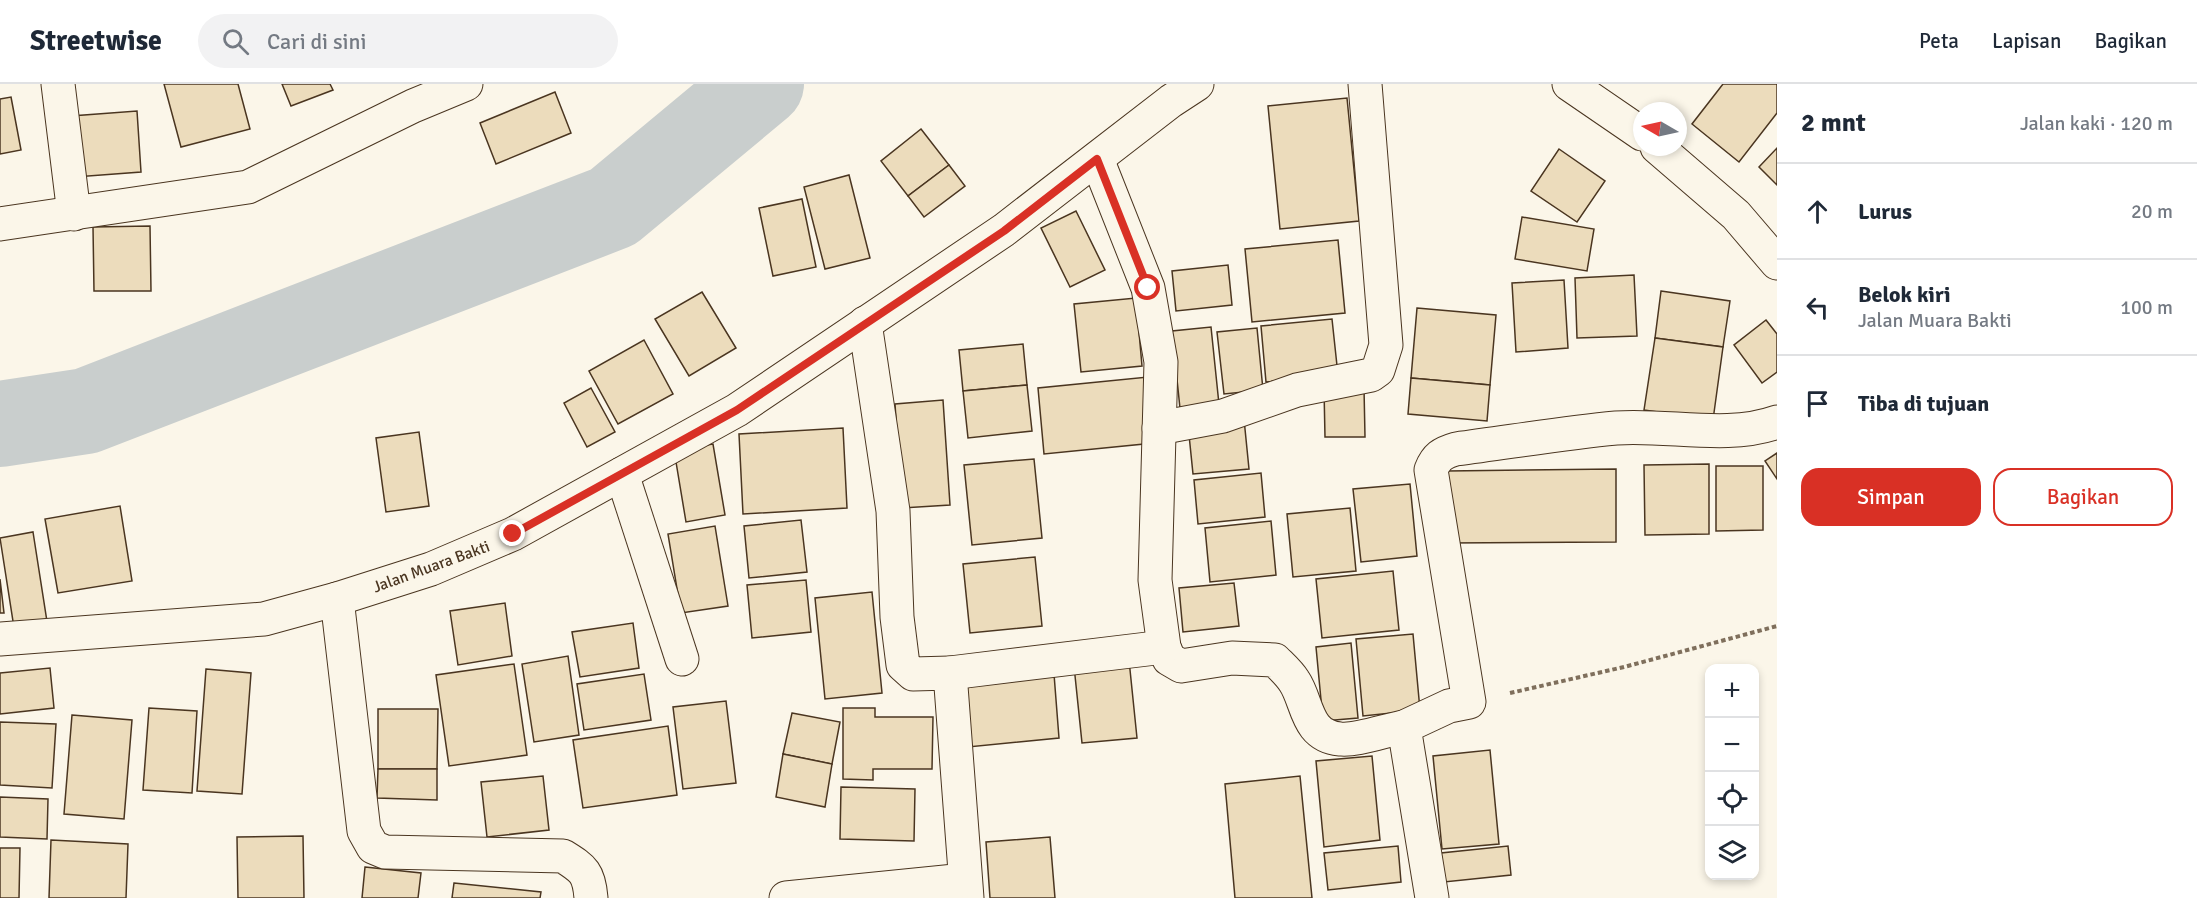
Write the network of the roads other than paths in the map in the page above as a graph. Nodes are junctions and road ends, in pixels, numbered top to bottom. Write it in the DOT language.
graph roads {
  1 [pos="58,84"];
  2 [pos="466,84"];
  3 [pos="1197,84"];
  4 [pos="1365,84"];
  5 [pos="1569,84"];
  6 [pos="408,95"];
  7 [pos="1633,128"];
  8 [pos="1667,156"];
  9 [pos="1097,159"];
  10 [pos="74,214"];
  11 [pos="0,224"];
  12 [pos="1777,263"];
  13 [pos="865,323"];
  14 [pos="1777,422"];
  15 [pos="1159,428"];
  16 [pos="622,474"];
  17 [pos="338,599"];
  18 [pos="0,639"];
  19 [pos="1164,646"];
  20 [pos="682,659"];
  21 [pos="950,673"];
  22 [pos="1404,727"];
  23 [pos="966,889"];
  24 [pos="591,898"];
  25 [pos="786,898"];
  26 [pos="1432,898"];
  1 -- 10 [label="street"];
  2 -- 6 [label="street"];
  3 -- 9 [label="street, Jalan Muara Bakti"];
  4 -- 15 [label="street"];
  5 -- 7 [label="street"];
  6 -- 10 [label="street"];
  8 -- 12 [label="street"];
  9 -- 13 [label="street, Jalan Muara Bakti"];
  9 -- 15 [label="street"];
  10 -- 11 [label="street"];
  13 -- 16 [label="street, Jalan Muara Bakti"];
  13 -- 21 [label="street"];
  14 -- 22 [label="street"];
  15 -- 19 [label="street"];
  16 -- 17 [label="street, Jalan Muara Bakti"];
  16 -- 20 [label="street"];
  17 -- 18 [label="street, Jalan Muara Bakti"];
  17 -- 24 [label="street"];
  19 -- 21 [label="street"];
  19 -- 22 [label="street"];
  21 -- 23 [label="street"];
  22 -- 26 [label="street"];
  23 -- 25 [label="street"];
}
